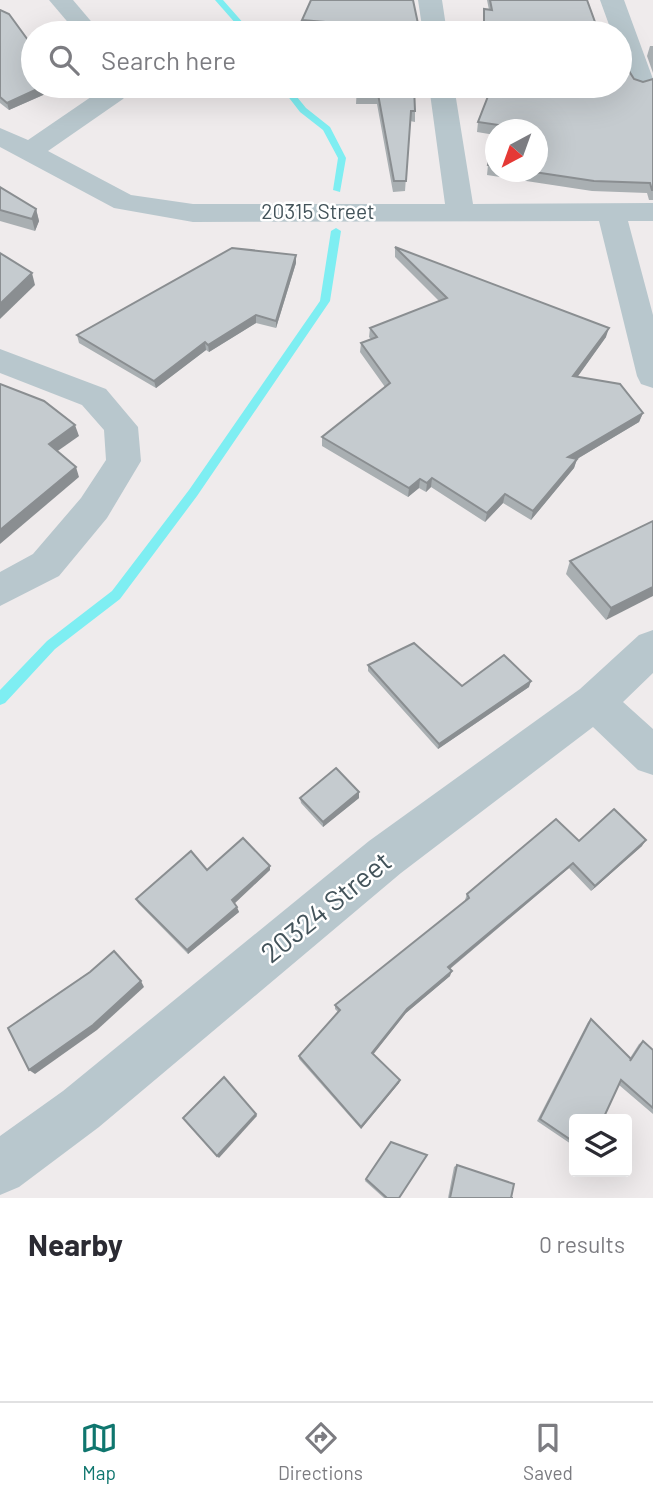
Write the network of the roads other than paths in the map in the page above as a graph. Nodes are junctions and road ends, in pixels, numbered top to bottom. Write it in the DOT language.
graph roads {
  1 [pos="61,0"];
  2 [pos="430,0"];
  3 [pos="612,0"];
  4 [pos="79,21"];
  5 [pos="433,21"];
  6 [pos="620,21"];
  7 [pos="632,56"];
  8 [pos="641,81"];
  9 [pos="108,98"];
  10 [pos="444,98"];
  11 [pos="0,136"];
  12 [pos="29,151"];
  13 [pos="460,212"];
  14 [pos="611,212"];
  15 [pos="653,212"];
  16 [pos="0,360"];
  17 [pos="653,376"];
  18 [pos="0,590"];
  19 [pos="653,647"];
  20 [pos="595,702"];
  21 [pos="653,756"];
  22 [pos="0,1168"];
  1 -- 4 [label="street"];
  2 -- 5 [label="street"];
  3 -- 6 [label="street"];
  7 -- 8 [label="street"];
  9 -- 12 [label="street"];
  10 -- 13 [label="street"];
  11 -- 12 [label="street, 20315 Street"];
  12 -- 13 [label="street, 20315 Street"];
  13 -- 14 [label="street, 20315 Street"];
  14 -- 15 [label="street, 20315 Street"];
  14 -- 17 [label="street"];
  16 -- 18 [label="street"];
  19 -- 20 [label="street, 20324 Street"];
  20 -- 21 [label="street"];
  20 -- 22 [label="street, 20324 Street"];
}
